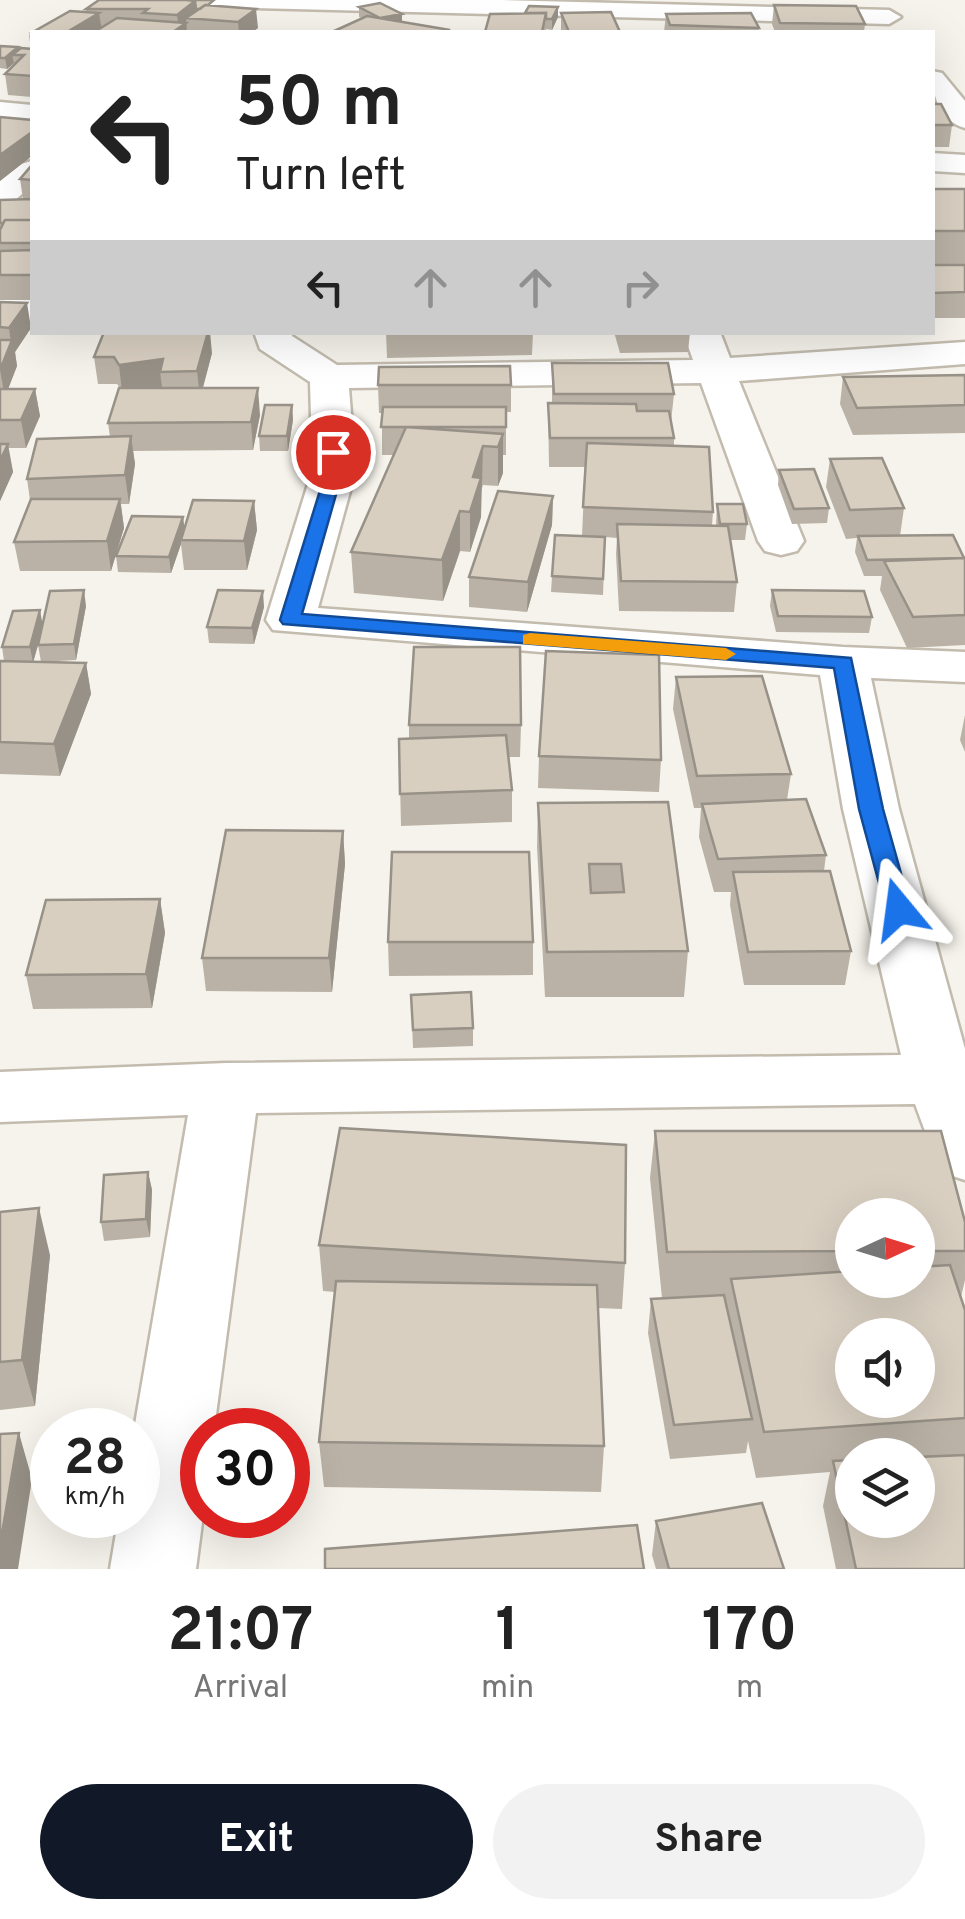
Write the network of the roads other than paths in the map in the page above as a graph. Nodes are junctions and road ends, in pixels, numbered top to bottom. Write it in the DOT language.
graph roads {
  1 [pos="213,0"];
  2 [pos="351,4"];
  3 [pos="517,4"];
  4 [pos="889,16"];
  5 [pos="652,22"];
  6 [pos="307,25"];
  7 [pos="935,82"];
  8 [pos="0,110"];
  9 [pos="30,112"];
  10 [pos="965,120"];
  11 [pos="935,162"];
  12 [pos="965,164"];
  13 [pos="30,172"];
  14 [pos="0,198"];
  15 [pos="0,309"];
  16 [pos="30,310"];
  17 [pos="273,335"];
  18 [pos="702,335"];
  19 [pos="965,353"];
  20 [pos="714,372"];
  21 [pos="328,376"];
  22 [pos="781,542"];
  23 [pos="843,662"];
  24 [pos="965,667"];
  25 [pos="940,1079"];
  26 [pos="226,1088"];
  27 [pos="0,1097"];
  28 [pos="965,1153"];
  29 [pos="154,1569"];
  1 -- 2 [label="street"];
  2 -- 3 [label="street"];
  2 -- 6 [label="street"];
  3 -- 5 [label="street"];
  4 -- 5 [label="street"];
  7 -- 10 [label="street"];
  8 -- 9 [label="street"];
  11 -- 12 [label="street"];
  13 -- 14 [label="street"];
  15 -- 16 [label="street"];
  17 -- 21 [label="street"];
  18 -- 20 [label="street"];
  19 -- 20 [label="street"];
  20 -- 21 [label="street"];
  20 -- 22 [label="street"];
  21 -- 23 [label="street"];
  23 -- 24 [label="street"];
  23 -- 25 [label="street"];
  25 -- 26 [label="street"];
  25 -- 28 [label="street"];
  26 -- 27 [label="street"];
  26 -- 29 [label="street"];
}
